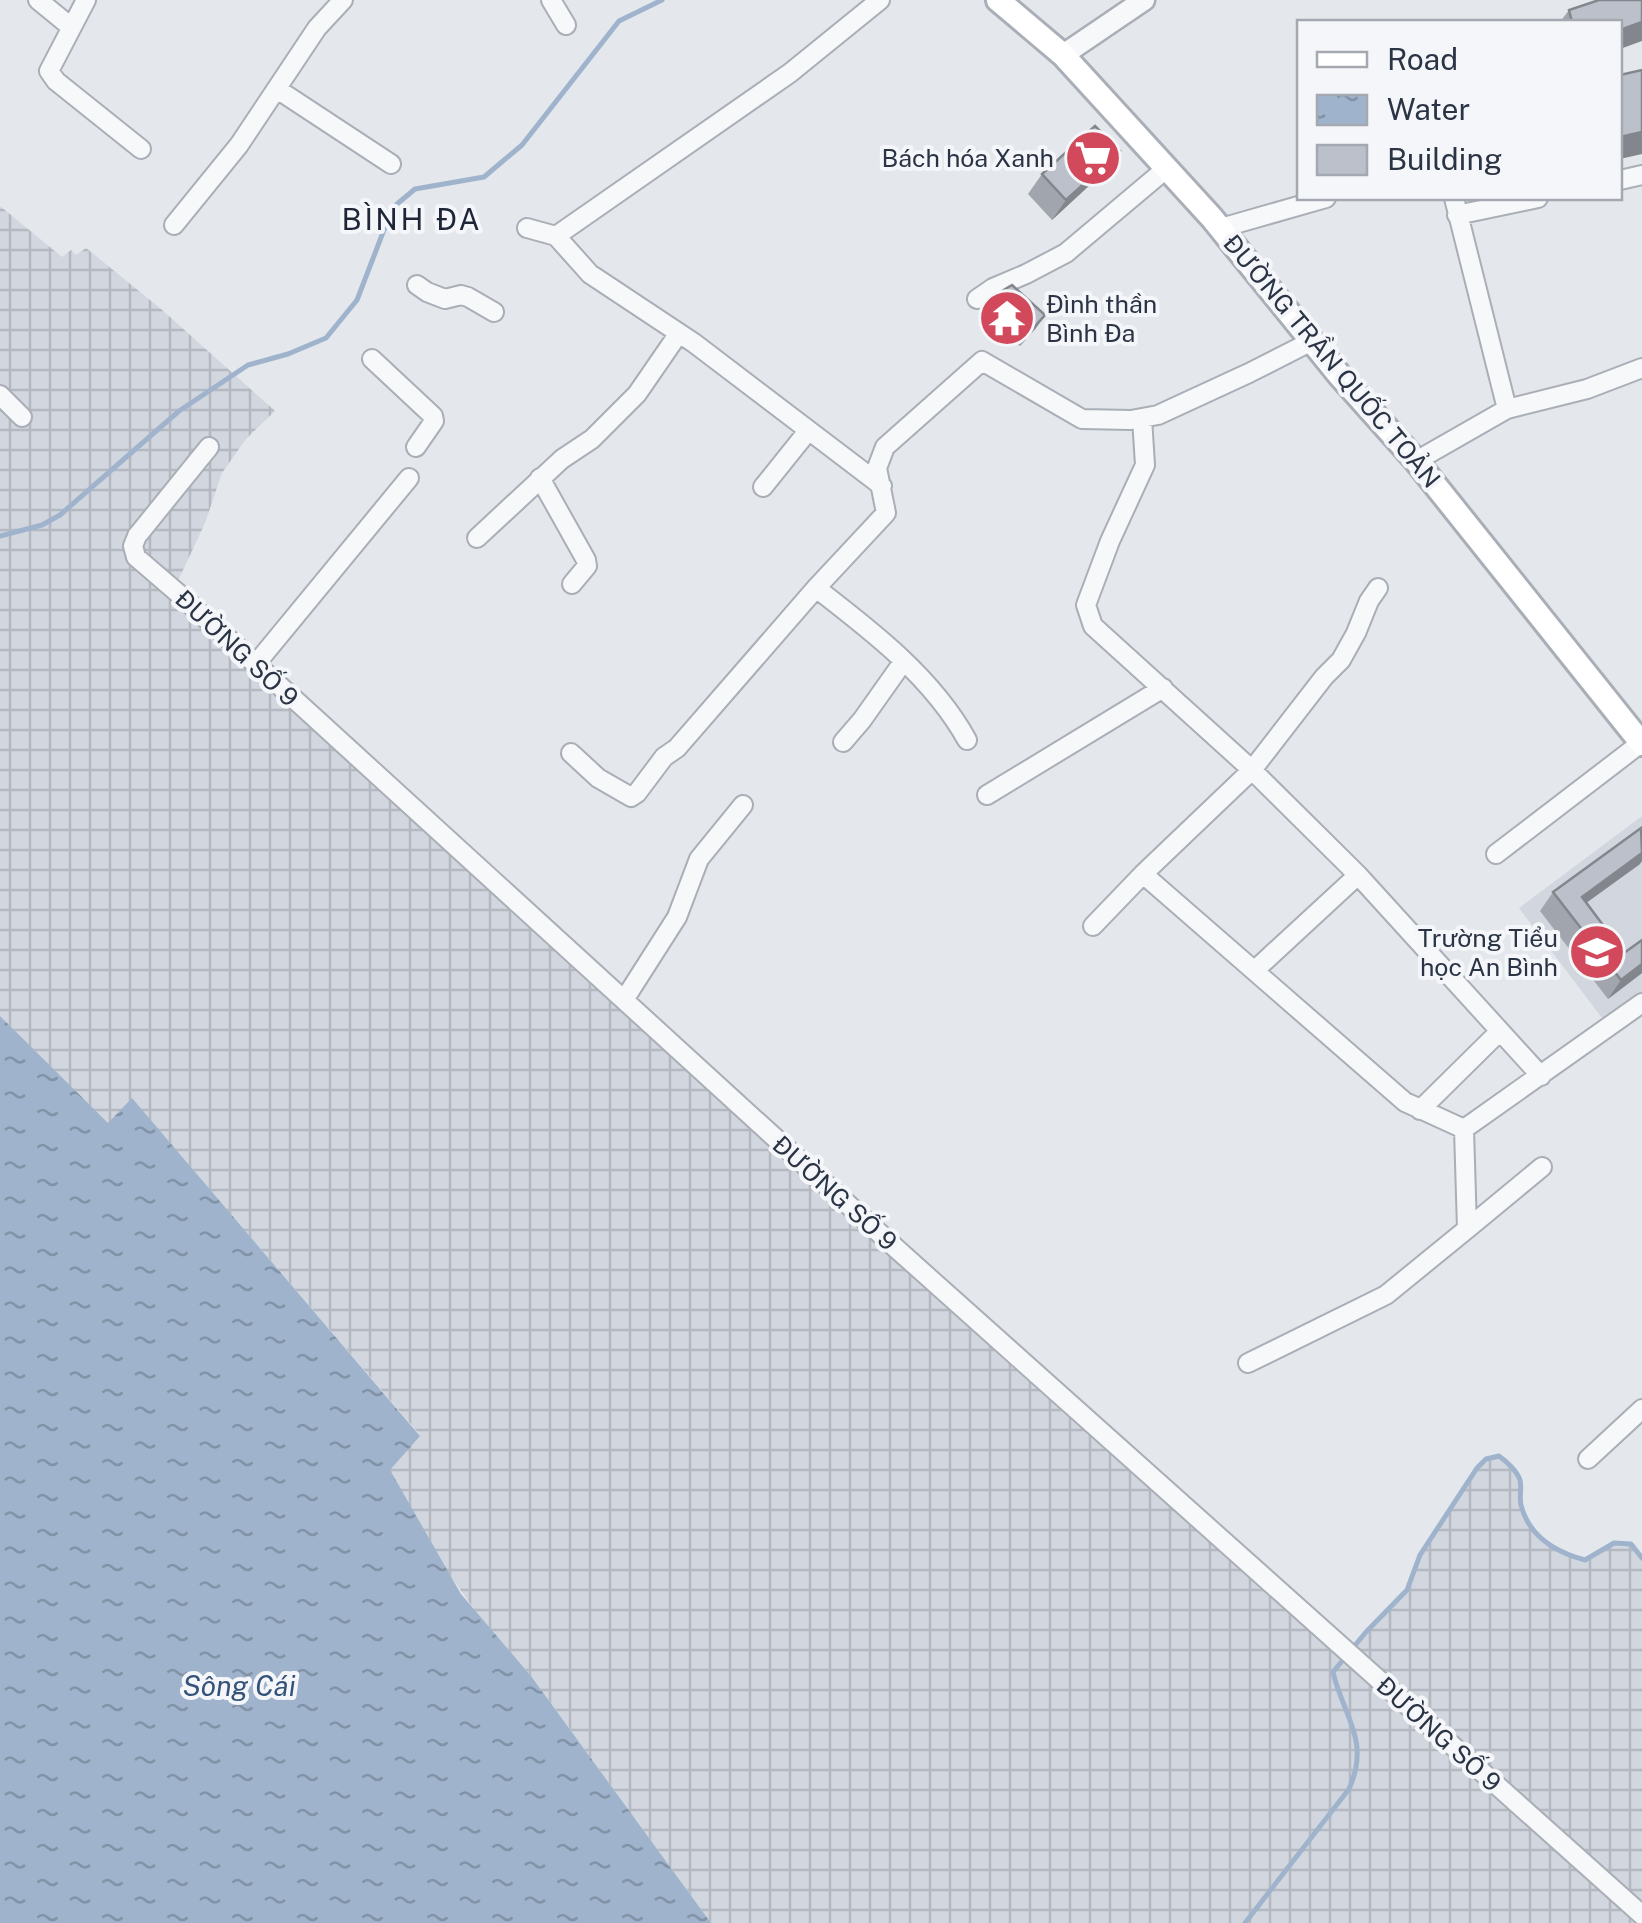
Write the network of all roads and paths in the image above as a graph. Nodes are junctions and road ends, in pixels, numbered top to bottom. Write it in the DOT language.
graph roads {
  1 [pos="38,0"];
  2 [pos="86,0"];
  3 [pos="343,0"];
  4 [pos="551,0"];
  5 [pos="880,0"];
  6 [pos="998,0"];
  7 [pos="1144,0"];
  8 [pos="566,25"];
  9 [pos="72,27"];
  10 [pos="1063,55"];
  11 [pos="277,89"];
  12 [pos="141,149"];
  13 [pos="391,164"];
  14 [pos="1168,168"];
  15 [pos="1319,200"];
  16 [pos="1518,200"];
  17 [pos="1456,206"];
  18 [pos="174,225"];
  19 [pos="526,228"];
  20 [pos="1221,228"];
  21 [pos="556,236"];
  22 [pos="417,284"];
  23 [pos="978,298"];
  24 [pos="494,312"];
  25 [pos="679,334"];
  26 [pos="1312,341"];
  27 [pos="372,359"];
  28 [pos="1642,368"];
  29 [pos="0,394"];
  30 [pos="1507,409"];
  31 [pos="22,417"];
  32 [pos="1142,418"];
  33 [pos="808,431"];
  34 [pos="208,447"];
  35 [pos="416,447"];
  36 [pos="1416,461"];
  37 [pos="409,478"];
  38 [pos="540,478"];
  39 [pos="882,486"];
  40 [pos="763,487"];
  41 [pos="477,538"];
  42 [pos="572,584"];
  43 [pos="816,588"];
  44 [pos="1378,588"];
  45 [pos="903,662"];
  46 [pos="255,665"];
  47 [pos="1163,688"];
  48 [pos="967,740"];
  49 [pos="843,742"];
  50 [pos="1642,744"];
  51 [pos="571,753"];
  52 [pos="1252,770"];
  53 [pos="988,795"];
  54 [pos="744,805"];
  55 [pos="1496,854"];
  56 [pos="1143,874"];
  57 [pos="1358,875"];
  58 [pos="1093,926"];
  59 [pos="1255,970"];
  60 [pos="624,1000"];
  61 [pos="1642,1003"];
  62 [pos="1500,1031"];
  63 [pos="1542,1076"];
  64 [pos="1420,1110"];
  65 [pos="1464,1129"];
  66 [pos="1542,1167"];
  67 [pos="1467,1228"];
  68 [pos="1248,1363"];
  69 [pos="1642,1409"];
  70 [pos="1588,1459"];
  71 [pos="1642,1915"];
  1 -- 9 [label="street"];
  2 -- 9 [label="street"];
  3 -- 11 [label="street"];
  4 -- 8 [label="street"];
  5 -- 21 [label="street"];
  6 -- 10 [label="main road, ĐƯỜNG TRẦN QUỐC TOẢN"];
  7 -- 10 [label="street"];
  9 -- 12 [label="street"];
  10 -- 14 [label="main road, ĐƯỜNG TRẦN QUỐC TOẢN"];
  11 -- 13 [label="street"];
  11 -- 18 [label="street"];
  14 -- 20 [label="main road, ĐƯỜNG TRẦN QUỐC TOẢN"];
  14 -- 23 [label="street"];
  15 -- 20 [label="street"];
  16 -- 17 [label="street"];
  17 -- 30 [label="street"];
  19 -- 21 [label="street"];
  20 -- 26 [label="main road, ĐƯỜNG TRẦN QUỐC TOẢN"];
  21 -- 25 [label="street"];
  22 -- 24 [label="street"];
  25 -- 33 [label="street"];
  25 -- 38 [label="street"];
  26 -- 32 [label="street"];
  26 -- 36 [label="main road, ĐƯỜNG TRẦN QUỐC TOẢN"];
  27 -- 35 [label="street"];
  28 -- 30 [label="street"];
  29 -- 31 [label="street"];
  30 -- 36 [label="street"];
  32 -- 39 [label="street"];
  32 -- 47 [label="street"];
  33 -- 39 [label="street"];
  33 -- 40 [label="street"];
  34 -- 46 [label="street, ĐƯỜNG SỐ 9"];
  36 -- 50 [label="main road, ĐƯỜNG TRẦN QUỐC TOẢN"];
  37 -- 46 [label="street"];
  38 -- 41 [label="street"];
  38 -- 42 [label="street"];
  39 -- 43 [label="street"];
  43 -- 45 [label="street"];
  43 -- 51 [label="street"];
  44 -- 52 [label="street"];
  45 -- 48 [label="street"];
  45 -- 49 [label="street"];
  46 -- 60 [label="street, ĐƯỜNG SỐ 9"];
  47 -- 52 [label="street"];
  47 -- 53 [label="street"];
  50 -- 55 [label="street"];
  52 -- 56 [label="street"];
  52 -- 57 [label="street"];
  54 -- 60 [label="street"];
  56 -- 58 [label="street"];
  56 -- 59 [label="street"];
  57 -- 59 [label="street"];
  57 -- 62 [label="street"];
  59 -- 64 [label="street"];
  60 -- 71 [label="street, ĐƯỜNG SỐ 9"];
  61 -- 63 [label="street"];
  62 -- 63 [label="street"];
  62 -- 64 [label="street"];
  63 -- 65 [label="street"];
  64 -- 65 [label="street"];
  65 -- 67 [label="street"];
  66 -- 67 [label="street"];
  67 -- 68 [label="street"];
  69 -- 70 [label="street"];
}
